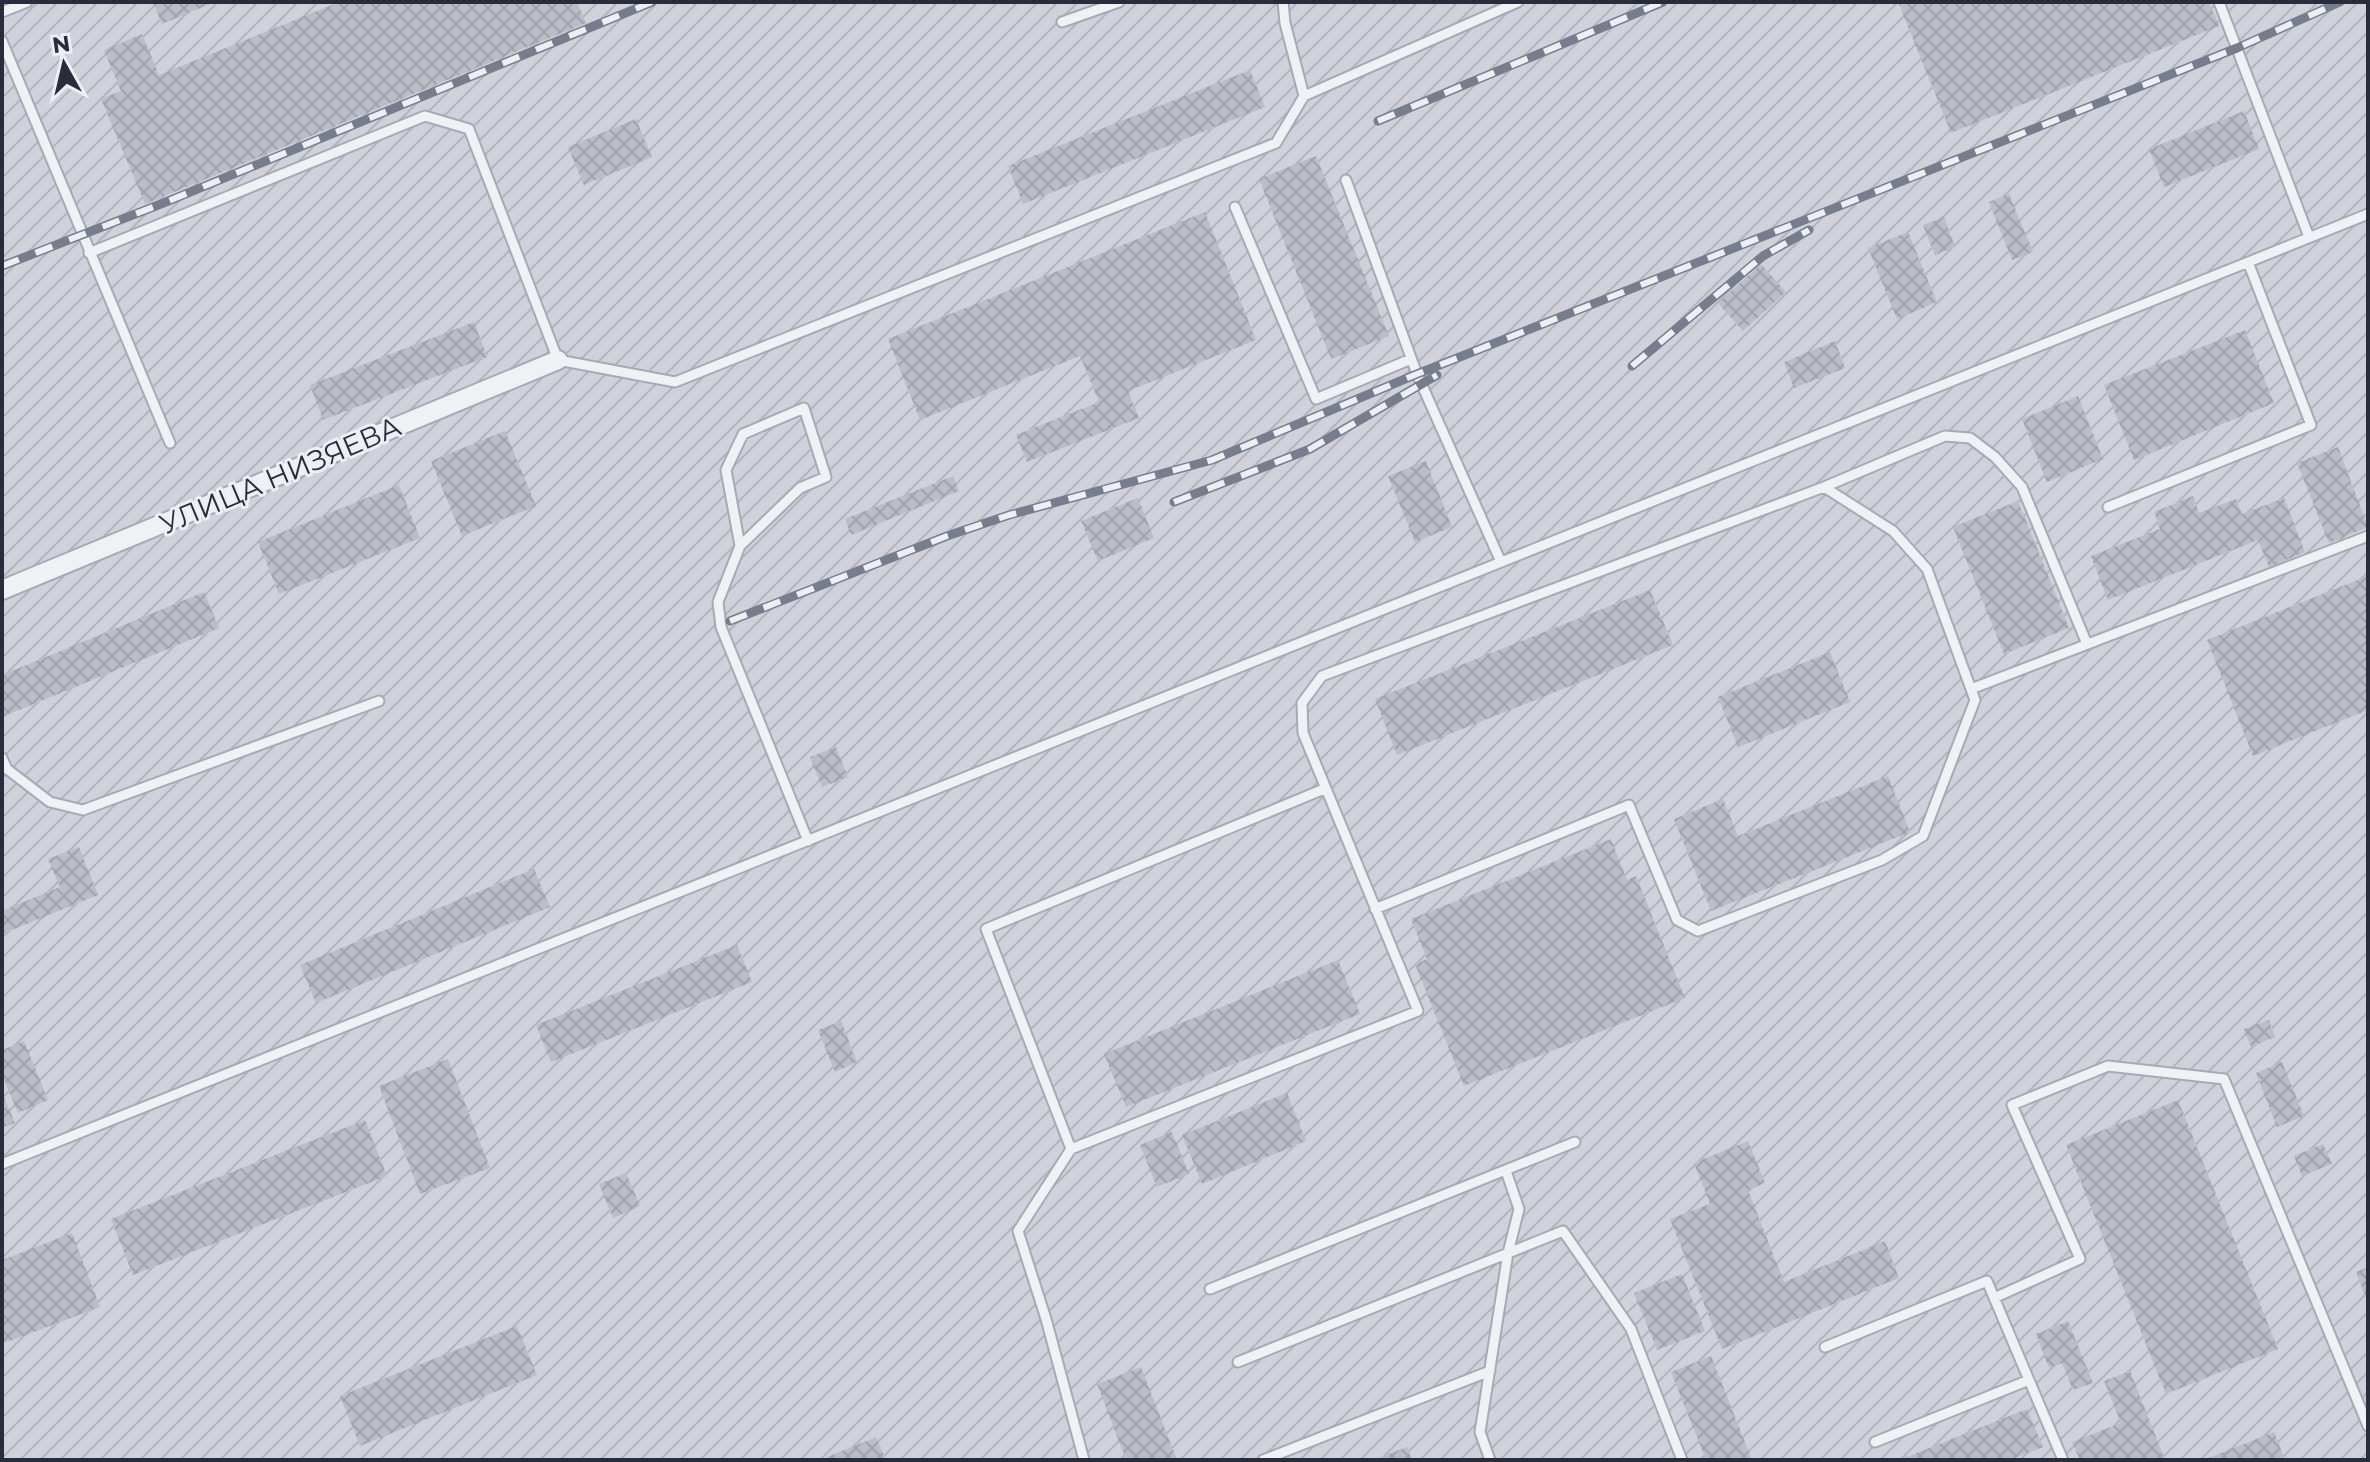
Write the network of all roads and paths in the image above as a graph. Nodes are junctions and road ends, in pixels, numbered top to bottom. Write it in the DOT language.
graph roads {
  1 [pos="27,2"];
  2 [pos="1119,2"];
  3 [pos="1283,2"];
  4 [pos="1518,2"];
  5 [pos="2219,2"];
  6 [pos="2,12"];
  7 [pos="1062,22"];
  8 [pos="2,41"];
  9 [pos="1304,96"];
  10 [pos="1346,180"];
  11 [pos="1235,207"];
  12 [pos="2368,214"];
  13 [pos="2309,237"];
  14 [pos="89,253"];
  15 [pos="2248,262"];
  16 [pos="1411,359"];
  17 [pos="558,360"];
  18 [pos="170,443"];
  19 [pos="1824,487"];
  20 [pos="2108,507"];
  21 [pos="2368,536"];
  22 [pos="740,546"];
  23 [pos="1501,562"];
  24 [pos="2,590"];
  25 [pos="2087,644"];
  26 [pos="1971,689"];
  27 [pos="379,701"];
  28 [pos="2,758"];
  29 [pos="1324,789"];
  30 [pos="808,841"];
  31 [pos="1375,909"];
  32 [pos="1575,1142"];
  33 [pos="1071,1149"];
  34 [pos="2,1164"];
  35 [pos="1506,1171"];
  36 [pos="1508,1253"];
  37 [pos="1210,1289"];
  38 [pos="1994,1298"];
  39 [pos="1825,1347"];
  40 [pos="1238,1362"];
  41 [pos="1490,1371"];
  42 [pos="2029,1380"];
  43 [pos="2368,1426"];
  44 [pos="1875,1442"];
  45 [pos="1084,1460"];
  46 [pos="1263,1460"];
  47 [pos="1490,1460"];
  48 [pos="1682,1460"];
  49 [pos="2063,1460"];
  1 -- 6 [label="lane"];
  2 -- 7 [label="lane"];
  3 -- 9 [label="lane"];
  4 -- 9 [label="lane"];
  5 -- 13 [label="lane"];
  8 -- 14 [label="lane"];
  9 -- 17 [label="lane"];
  10 -- 16 [label="lane"];
  11 -- 16 [label="lane"];
  12 -- 13 [label="lane"];
  13 -- 15 [label="lane"];
  14 -- 17 [label="lane"];
  14 -- 18 [label="lane"];
  15 -- 20 [label="lane"];
  15 -- 23 [label="lane"];
  16 -- 23 [label="lane"];
  17 -- 24 [label="street, УЛИЦА НИЗЯЕВА"];
  19 -- 25 [label="lane"];
  19 -- 26 [label="lane"];
  19 -- 29 [label="lane"];
  21 -- 25 [label="lane"];
  22 -- 22 [label="lane"];
  22 -- 30 [label="lane"];
  23 -- 30 [label="lane"];
  25 -- 26 [label="lane"];
  26 -- 31 [label="lane"];
  27 -- 28 [label="lane"];
  29 -- 31 [label="lane"];
  29 -- 33 [label="lane"];
  30 -- 34 [label="lane"];
  31 -- 33 [label="lane"];
  32 -- 35 [label="lane"];
  33 -- 45 [label="lane"];
  35 -- 36 [label="lane"];
  35 -- 37 [label="lane"];
  36 -- 40 [label="lane"];
  36 -- 41 [label="lane"];
  36 -- 48 [label="lane"];
  38 -- 39 [label="lane"];
  38 -- 42 [label="lane"];
  38 -- 43 [label="lane"];
  41 -- 46 [label="lane"];
  41 -- 47 [label="lane"];
  42 -- 44 [label="lane"];
  42 -- 49 [label="lane"];
}
